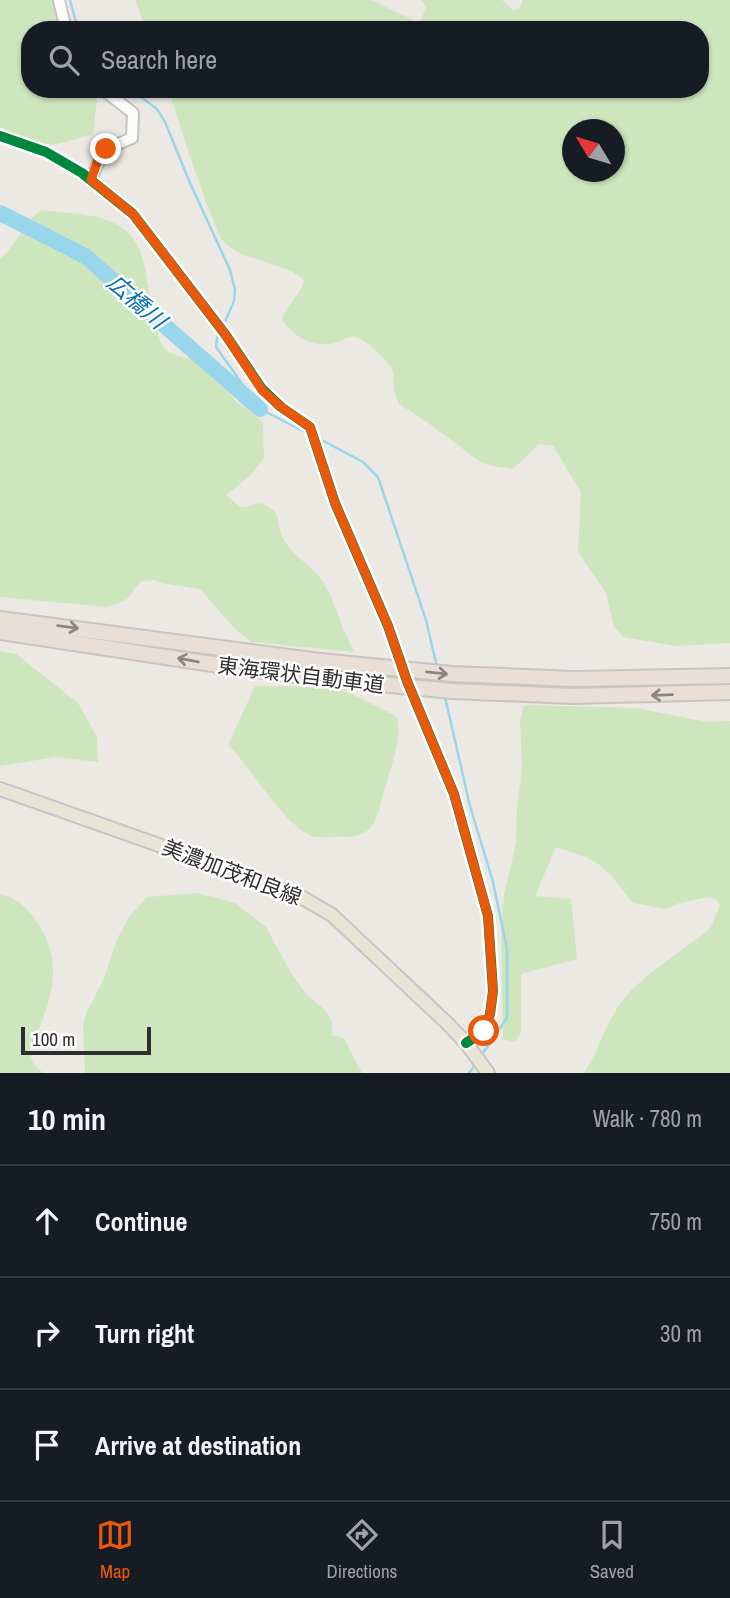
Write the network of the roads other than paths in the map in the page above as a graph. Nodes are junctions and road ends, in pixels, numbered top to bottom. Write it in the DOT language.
graph roads {
  1 [pos="60,0"];
  2 [pos="64,21"];
  3 [pos="114,98"];
  4 [pos="0,136"];
  5 [pos="91,180"];
  6 [pos="0,619"];
  7 [pos="0,632"];
  8 [pos="730,676"];
  9 [pos="730,692"];
  10 [pos="0,789"];
  11 [pos="469,1047"];
  12 [pos="485,1069"];
  1 -- 2 [label="street"];
  3 -- 5 [label="street"];
  4 -- 5 [label="street"];
  5 -- 11 [label="street"];
  6 -- 8 [label="highway, 東海環状自動車道, one-way, bridge"];
  9 -- 7 [label="highway, 東海環状自動車道, one-way, bridge"];
  10 -- 11 [label="main road, 美濃加茂和良線"];
  11 -- 12 [label="main road, 美濃加茂和良線"];
}
